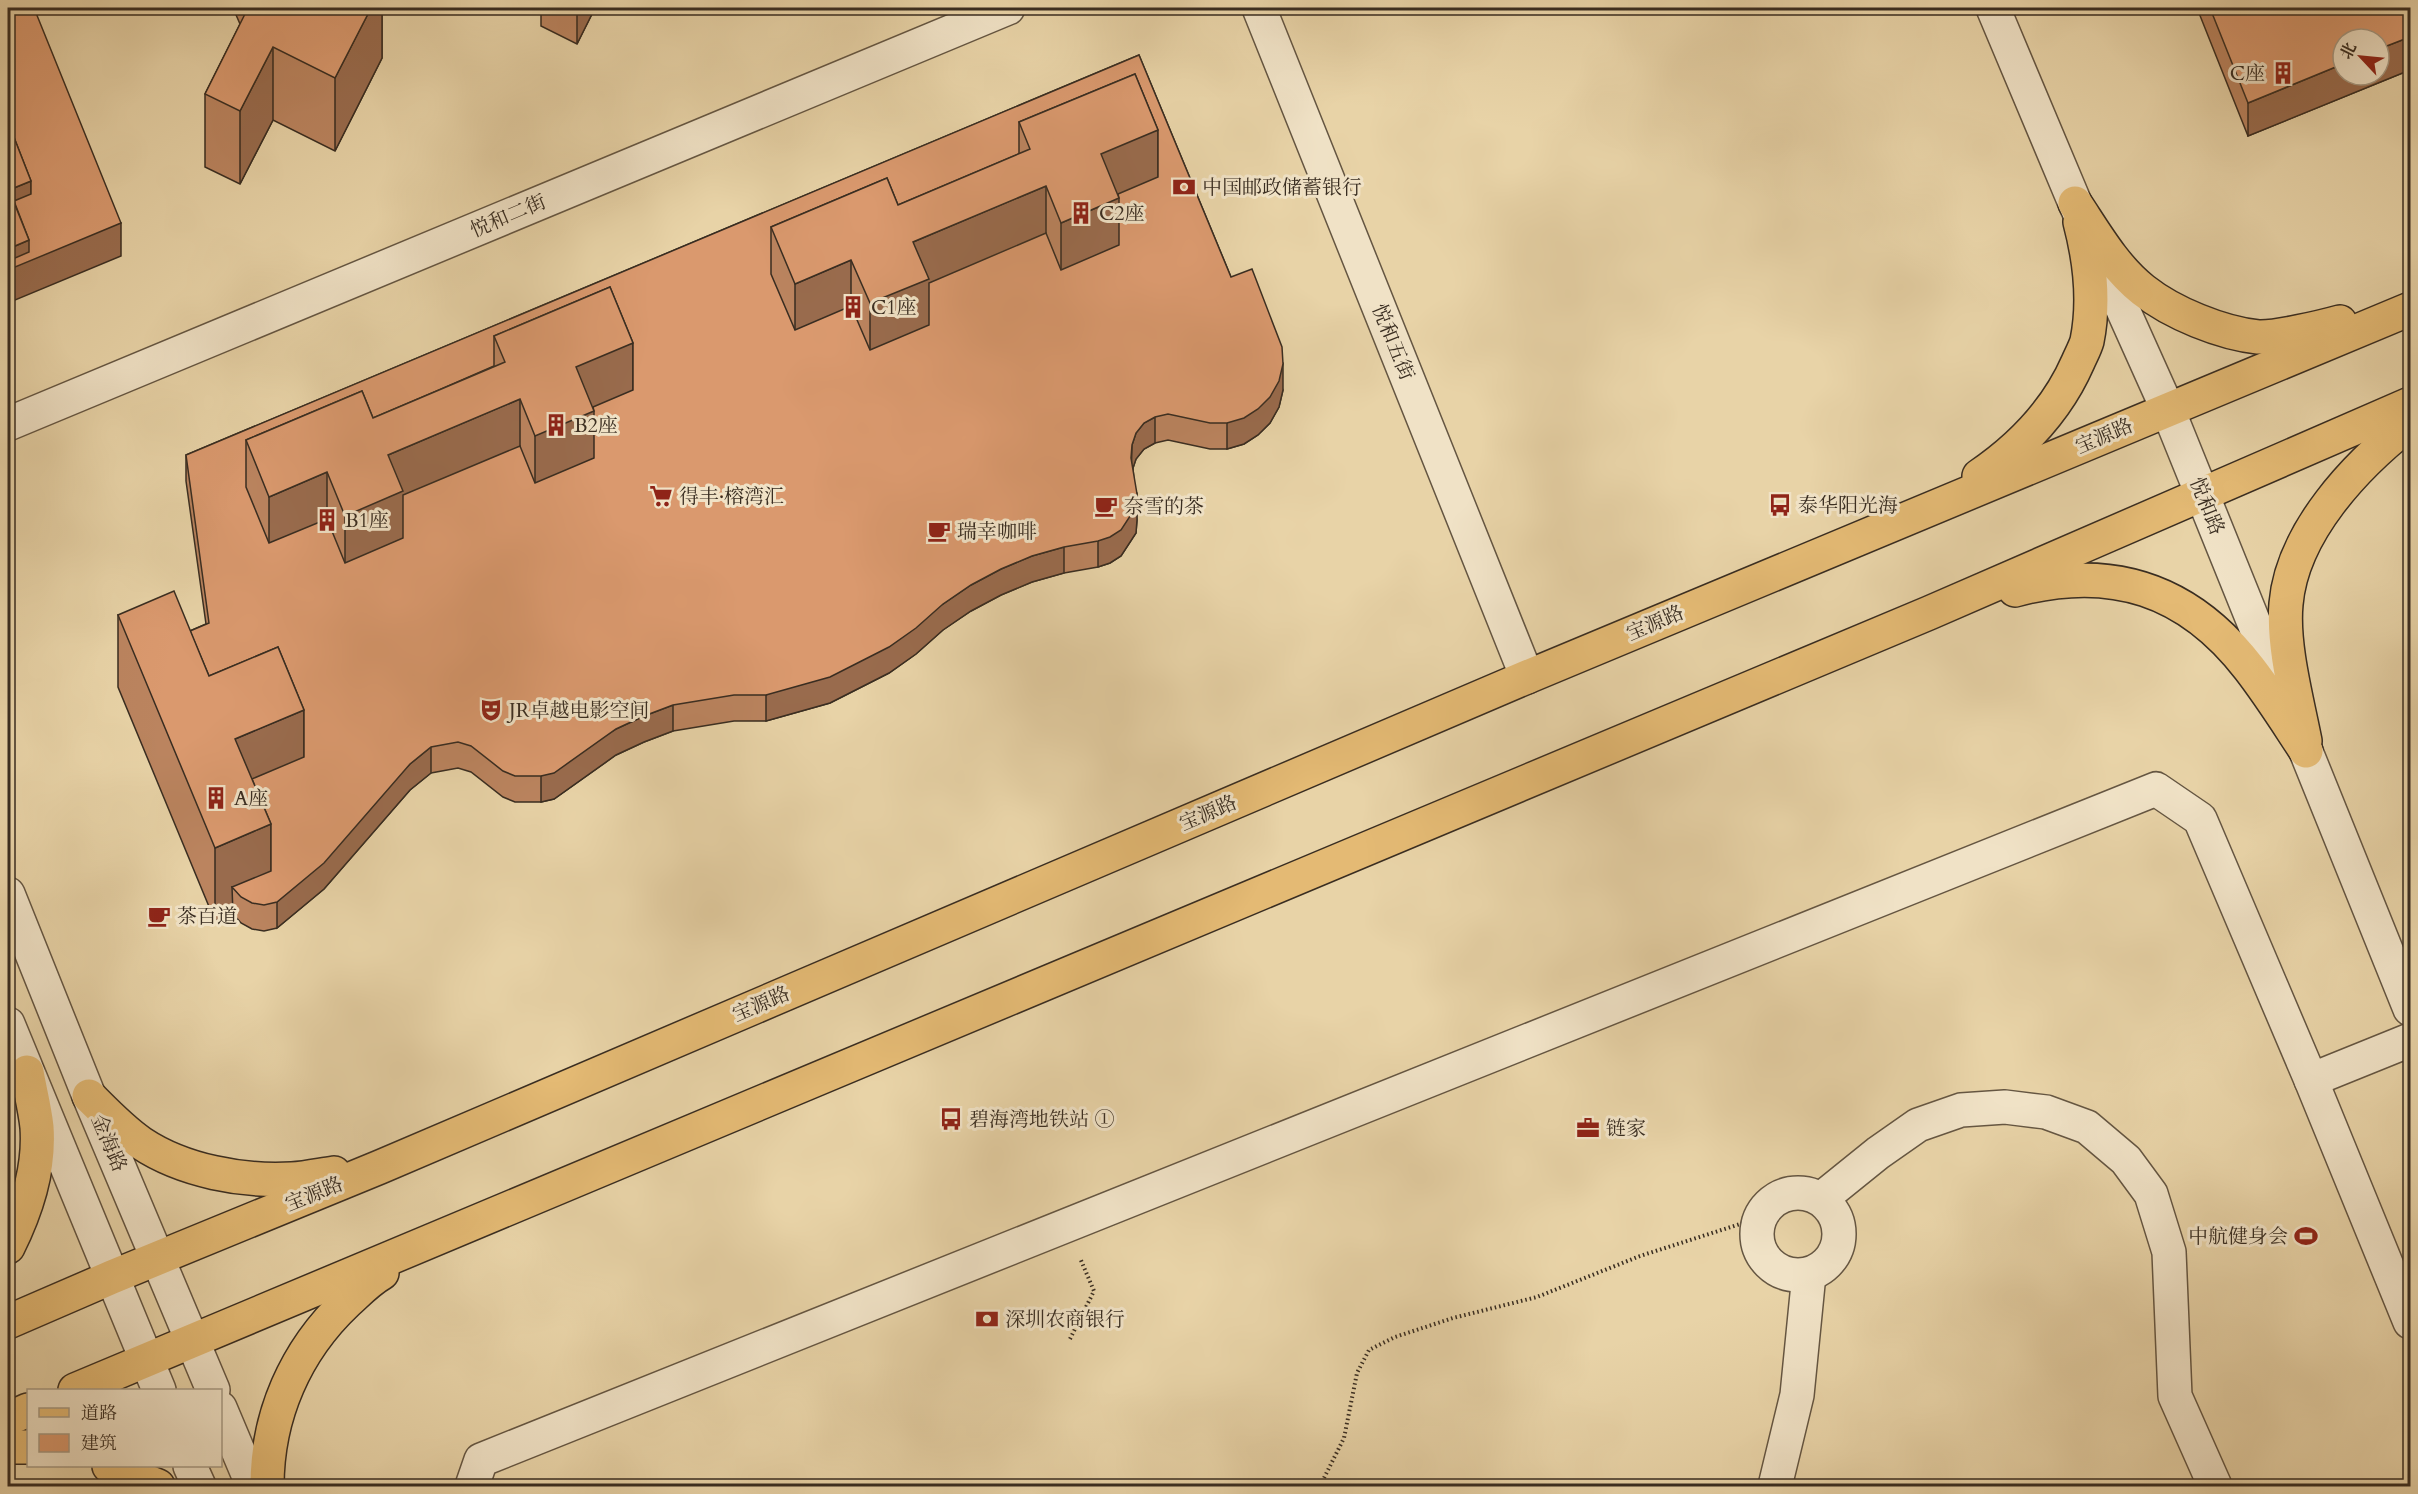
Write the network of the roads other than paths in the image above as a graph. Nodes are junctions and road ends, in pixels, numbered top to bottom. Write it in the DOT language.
graph roads {
  1 [pos="1008,8"];
  2 [pos="1259,8"];
  3 [pos="1993,8"];
  4 [pos="2075,203"];
  5 [pos="2410,302"];
  6 [pos="2410,309"];
  7 [pos="2410,404"];
  8 [pos="2168,410"];
  9 [pos="2410,423"];
  10 [pos="8,424"];
  11 [pos="2202,496"];
  12 [pos="1931,508"];
  13 [pos="1929,613"];
  14 [pos="1527,677"];
  15 [pos="2306,751"];
  16 [pos="8,894"];
  17 [pos="2410,1009"];
  18 [pos="8,1024"];
  19 [pos="2410,1040"];
  20 [pos="27,1072"];
  21 [pos="2312,1080"];
  22 [pos="89,1096"];
  23 [pos="380,1167"];
  24 [pos="1821,1199"];
  25 [pos="451,1234"];
  26 [pos="8,1247"];
  27 [pos="158,1258"];
  28 [pos="1809,1274"];
  29 [pos="112,1277"];
  30 [pos="8,1322"];
  31 [pos="2410,1322"];
  32 [pos="192,1341"];
  33 [pos="146,1360"];
  34 [pos="77,1389"];
  35 [pos="159,1389"];
  36 [pos="213,1389"];
  37 [pos="27,1410"];
  38 [pos="222,1413"];
  39 [pos="8,1419"];
  40 [pos="8,1447"];
  41 [pos="27,1448"];
  42 [pos="111,1467"];
  43 [pos="190,1467"];
  44 [pos="158,1486"];
  45 [pos="199,1486"];
  46 [pos="253,1486"];
  47 [pos="267,1486"];
  48 [pos="472,1486"];
  49 [pos="1775,1486"];
  50 [pos="2215,1486"];
  1 -- 10 [label="street, 悦和二街"];
  2 -- 14 [label="street, 悦和五街"];
  3 -- 4 [label="street, 悦和路"];
  4 -- 5 [label="main road"];
  4 -- 8 [label="street, 悦和路"];
  4 -- 12 [label="main road"];
  6 -- 8 [label="main road, 宝源路"];
  7 -- 11 [label="main road"];
  8 -- 11 [label="street, 悦和路"];
  8 -- 12 [label="main road, 宝源路"];
  9 -- 15 [label="main road"];
  11 -- 13 [label="main road"];
  11 -- 15 [label="street, 悦和路"];
  12 -- 14 [label="main road, 宝源路"];
  13 -- 15 [label="main road"];
  13 -- 25 [label="main road"];
  14 -- 23 [label="main road, 宝源路"];
  15 -- 17 [label="street, 悦和路"];
  16 -- 22 [label="street, 金海路"];
  18 -- 20 [label="street"];
  19 -- 21 [label="street"];
  20 -- 26 [label="main road"];
  20 -- 29 [label="street"];
  21 -- 31 [label="street"];
  21 -- 48 [label="street"];
  22 -- 23 [label="main road"];
  22 -- 27 [label="street, 金海路"];
  23 -- 27 [label="main road, 宝源路"];
  24 -- 28 [label="street"];
  24 -- 28 [label="street"];
  24 -- 50 [label="street"];
  25 -- 32 [label="main road"];
  25 -- 47 [label="main road"];
  27 -- 29 [label="main road, 宝源路"];
  27 -- 32 [label="street, 金海路"];
  28 -- 49 [label="street"];
  29 -- 30 [label="main road, 宝源路"];
  29 -- 33 [label="street"];
  32 -- 33 [label="main road"];
  32 -- 36 [label="street, 金海路"];
  33 -- 34 [label="main road"];
  33 -- 35 [label="street"];
  37 -- 39 [label="main road"];
  38 -- 46 [label="street"];
  40 -- 41 [label="main road"];
  42 -- 44 [label="main road"];
  43 -- 45 [label="street"];
}
